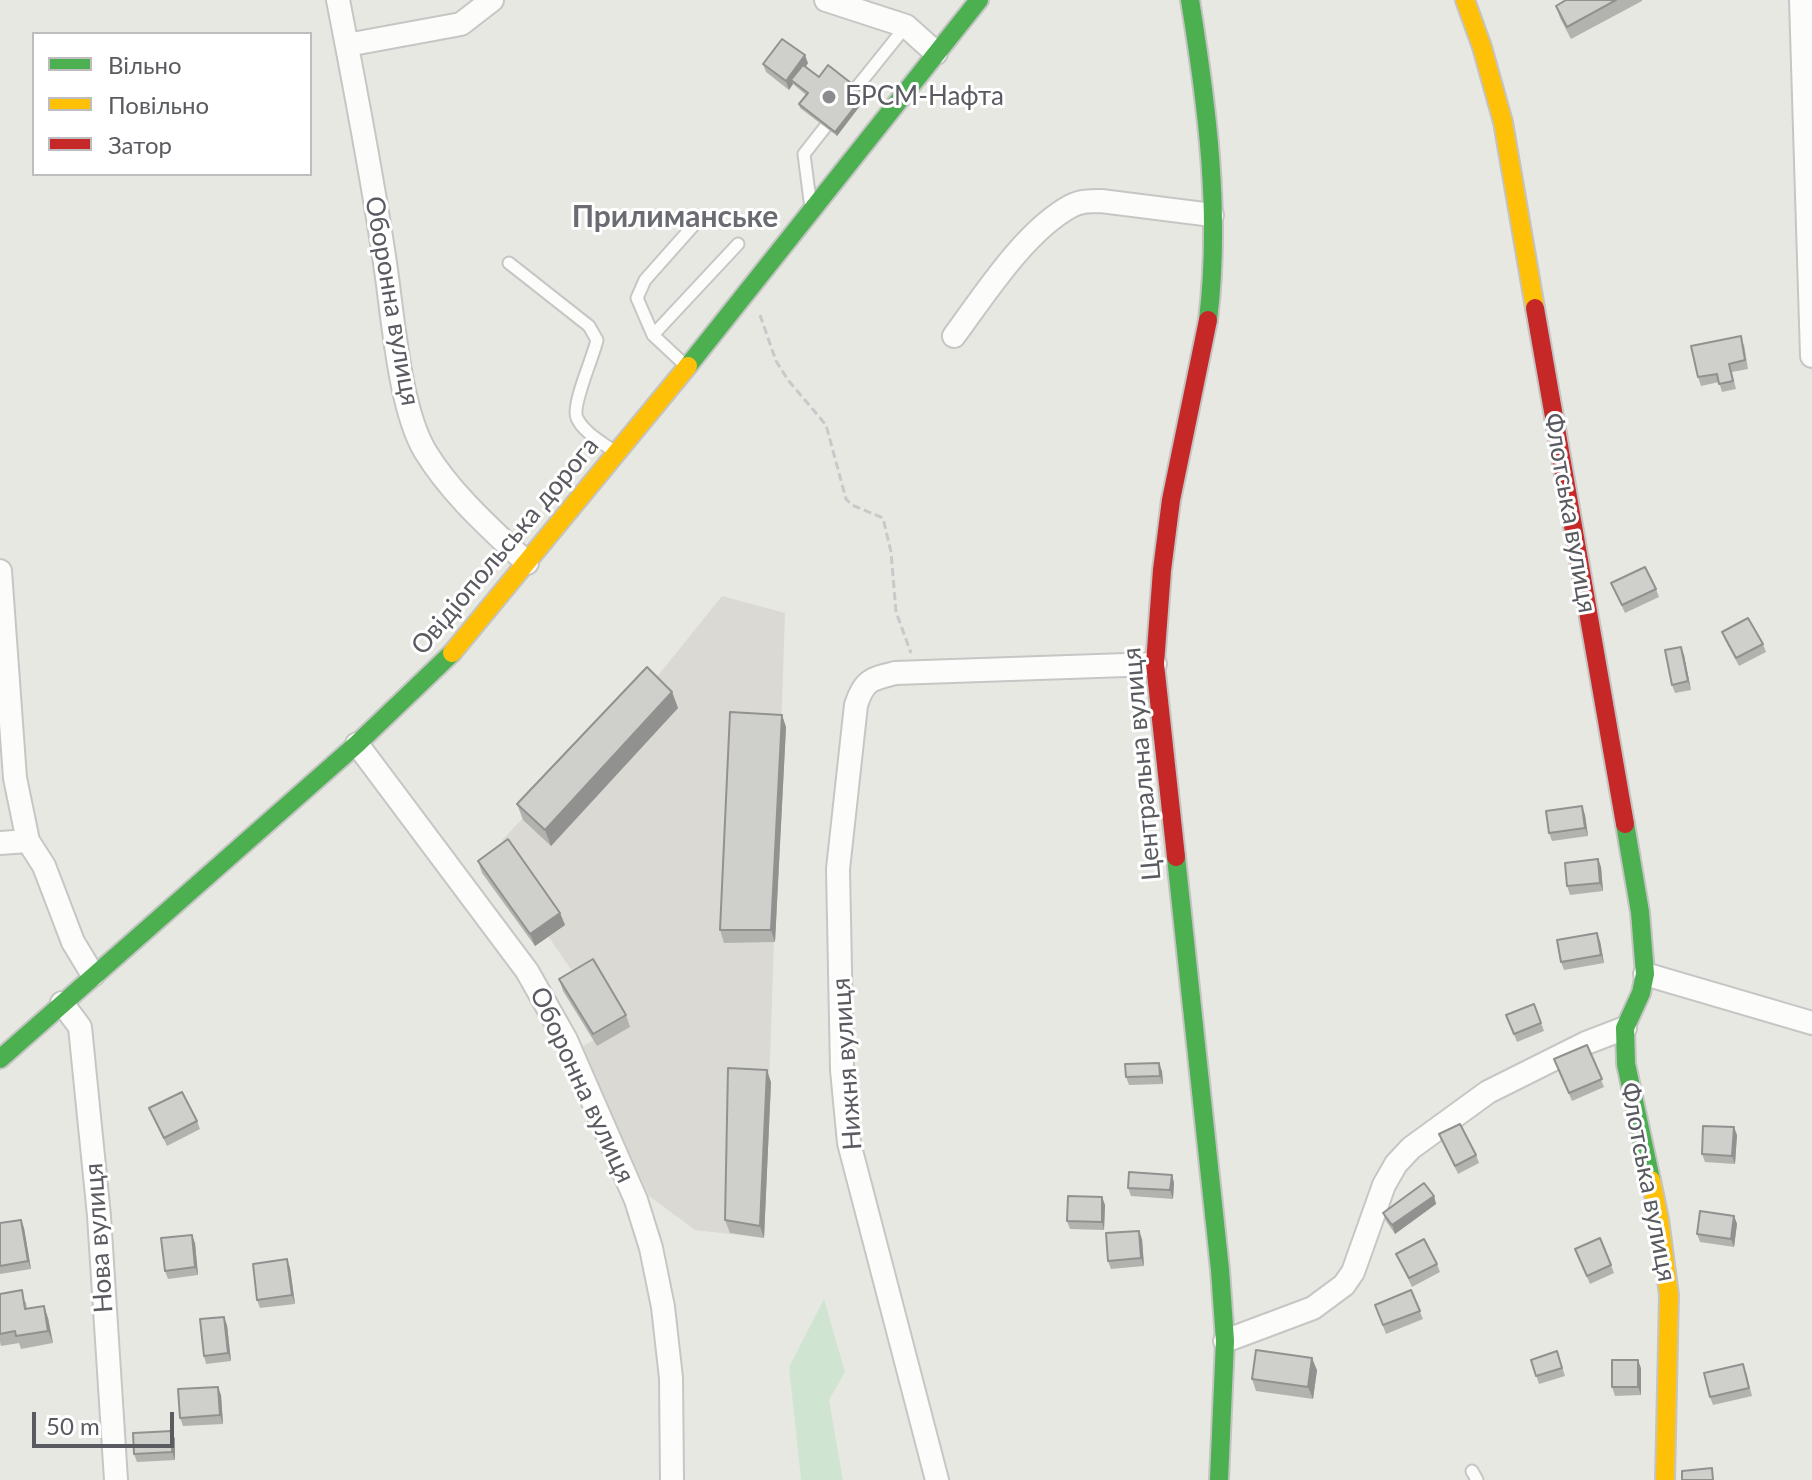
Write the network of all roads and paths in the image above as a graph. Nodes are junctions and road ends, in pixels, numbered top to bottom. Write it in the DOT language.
graph roads {
  1 [pos="338,0"];
  2 [pos="492,0"];
  3 [pos="826,0"];
  4 [pos="979,0"];
  5 [pos="1190,0"];
  6 [pos="1465,0"];
  7 [pos="1801,0"];
  8 [pos="856,4"];
  9 [pos="906,26"];
  10 [pos="347,45"];
  11 [pos="936,53"];
  12 [pos="811,211"];
  13 [pos="1212,215"];
  14 [pos="700,218"];
  15 [pos="738,244"];
  16 [pos="509,263"];
  17 [pos="750,287"];
  18 [pos="653,335"];
  19 [pos="954,336"];
  20 [pos="1812,356"];
  21 [pos="687,367"];
  22 [pos="617,454"];
  23 [pos="527,563"];
  24 [pos="0,571"];
  25 [pos="1155,664"];
  26 [pos="917,672"];
  27 [pos="357,744"];
  28 [pos="28,841"];
  29 [pos="0,843"];
  30 [pos="1645,974"];
  31 [pos="93,975"];
  32 [pos="62,1003"];
  33 [pos="1812,1023"];
  34 [pos="1625,1028"];
  35 [pos="0,1059"];
  36 [pos="1225,1341"];
  37 [pos="116,1480"];
  38 [pos="672,1480"];
  39 [pos="937,1480"];
  40 [pos="1219,1480"];
  41 [pos="1665,1480"];
  1 -- 10 [label="street, Оборонна вулиця"];
  2 -- 10 [label="street"];
  3 -- 8 [label="street"];
  4 -- 11 [label="street, Овідіопольська дорога"];
  5 -- 13 [label="street, Центральна вулиця"];
  6 -- 30 [label="street, Флотська вулиця"];
  7 -- 20 [label="street"];
  8 -- 9 [label="street"];
  9 -- 11 [label="street"];
  9 -- 12 [label="lane"];
  10 -- 23 [label="street, Оборонна вулиця"];
  11 -- 12 [label="street, Овідіопольська дорога"];
  12 -- 17 [label="street, Овідіопольська дорога"];
  13 -- 19 [label="street"];
  13 -- 25 [label="street, Центральна вулиця"];
  14 -- 18 [label="lane"];
  15 -- 18 [label="lane"];
  16 -- 22 [label="lane"];
  17 -- 21 [label="street, Овідіопольська дорога"];
  17 -- 26 [label="path"];
  18 -- 21 [label="lane"];
  21 -- 22 [label="street, Овідіопольська дорога"];
  22 -- 23 [label="street, Овідіопольська дорога"];
  23 -- 27 [label="street, Овідіопольська дорога"];
  24 -- 28 [label="street"];
  25 -- 26 [label="street"];
  25 -- 36 [label="street, Центральна вулиця"];
  26 -- 39 [label="street, Нижня вулиця"];
  27 -- 31 [label="street, Овідіопольська дорога"];
  27 -- 38 [label="street, Оборонна вулиця"];
  28 -- 29 [label="street"];
  28 -- 31 [label="street"];
  30 -- 33 [label="street"];
  30 -- 34 [label="street, Флотська вулиця"];
  31 -- 32 [label="street, Овідіопольська дорога"];
  32 -- 35 [label="street, Овідіопольська дорога"];
  32 -- 37 [label="street, Нова вулиця"];
  34 -- 36 [label="street"];
  34 -- 41 [label="street, Флотська вулиця"];
  36 -- 40 [label="street, Центральна вулиця"];
}
